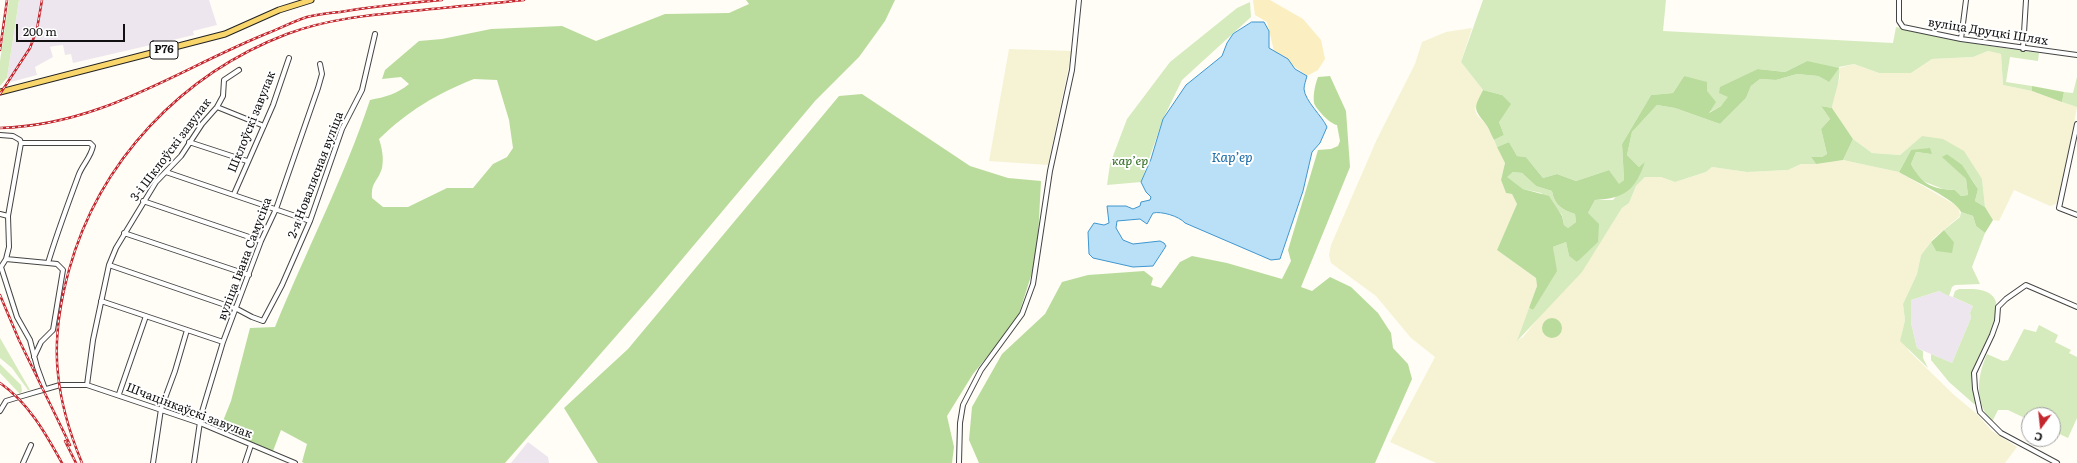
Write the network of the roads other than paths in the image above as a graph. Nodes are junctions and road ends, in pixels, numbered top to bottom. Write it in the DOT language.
graph roads {
  1 [pos="311,0"];
  2 [pos="1079,0"];
  3 [pos="1899,0"];
  4 [pos="1966,0"];
  5 [pos="2026,0"];
  6 [pos="375,34"];
  7 [pos="1961,40"];
  8 [pos="2023,49"];
  9 [pos="2077,55"];
  10 [pos="289,58"];
  11 [pos="320,64"];
  12 [pos="239,70"];
  13 [pos="0,92"];
  14 [pos="218,107"];
  15 [pos="2077,124"];
  16 [pos="264,126"];
  17 [pos="0,135"];
  18 [pos="2076,138"];
  19 [pos="189,142"];
  20 [pos="20,143"];
  21 [pos="247,161"];
  22 [pos="166,172"];
  23 [pos="234,194"];
  24 [pos="143,201"];
  25 [pos="276,208"];
  26 [pos="0,214"];
  27 [pos="2077,215"];
  28 [pos="8,216"];
  29 [pos="310,221"];
  30 [pos="124,233"];
  31 [pos="261,242"];
  32 [pos="6,259"];
  33 [pos="48,263"];
  34 [pos="109,265"];
  35 [pos="249,275"];
  36 [pos="102,301"];
  37 [pos="2077,307"];
  38 [pos="237,309"];
  39 [pos="146,316"];
  40 [pos="187,330"];
  41 [pos="223,342"];
  42 [pos="34,357"];
  43 [pos="87,385"];
  44 [pos="45,389"];
  45 [pos="119,394"];
  46 [pos="161,409"];
  47 [pos="0,411"];
  48 [pos="200,423"];
  49 [pos="31,445"];
  50 [pos="251,445"];
  51 [pos="23,463"];
  52 [pos="153,463"];
  53 [pos="194,463"];
  54 [pos="245,463"];
  55 [pos="295,463"];
  56 [pos="959,463"];
  57 [pos="2057,463"];
  1 -- 13 [label="main road, Р76"];
  2 -- 56 [label="street"];
  3 -- 7 [label="street, вуліца Друцкі Шлях"];
  4 -- 7 [label="street"];
  5 -- 8 [label="street"];
  6 -- 29 [label="street, 2-я Новалясная вуліца"];
  7 -- 8 [label="street, вуліца Друцкі Шлях"];
  8 -- 9 [label="street, вуліца Друцкі Шлях"];
  10 -- 16 [label="street, Шклоўскі завулак"];
  11 -- 25 [label="street, вуліца Івана Самусіка"];
  12 -- 14 [label="street, 3-і Шклоўскі завулак"];
  14 -- 16 [label="street"];
  14 -- 19 [label="street, 3-і Шклоўскі завулак"];
  15 -- 18 [label="street"];
  16 -- 21 [label="street, Шклоўскі завулак"];
  17 -- 20 [label="street"];
  18 -- 27 [label="street"];
  19 -- 21 [label="street"];
  19 -- 22 [label="street, 3-і Шклоўскі завулак"];
  20 -- 28 [label="street"];
  20 -- 33 [label="street"];
  21 -- 23 [label="street, Шклоўскі завулак"];
  22 -- 23 [label="street"];
  22 -- 24 [label="street, 3-і Шклоўскі завулак"];
  23 -- 25 [label="street"];
  24 -- 30 [label="street, 3-і Шклоўскі завулак"];
  24 -- 31 [label="street"];
  25 -- 29 [label="street"];
  25 -- 31 [label="street, вуліца Івана Самусіка"];
  26 -- 28 [label="street"];
  28 -- 32 [label="street"];
  29 -- 38 [label="street, 2-я Новалясная вуліца"];
  30 -- 34 [label="street, 3-і Шклоўскі завулак"];
  30 -- 35 [label="street"];
  31 -- 35 [label="street, вуліца Івана Самусіка"];
  32 -- 33 [label="street"];
  32 -- 42 [label="street"];
  33 -- 42 [label="street"];
  34 -- 36 [label="street, 3-і Шклоўскі завулак"];
  34 -- 38 [label="street"];
  35 -- 38 [label="street, вуліца Івана Самусіка"];
  36 -- 39 [label="street"];
  36 -- 43 [label="street, 3-і Шклоўскі завулак"];
  37 -- 57 [label="street"];
  38 -- 41 [label="street, вуліца Івана Самусіка"];
  39 -- 40 [label="street"];
  39 -- 45 [label="street"];
  40 -- 41 [label="street"];
  40 -- 46 [label="street"];
  41 -- 48 [label="street, вуліца Івана Самусіка"];
  42 -- 44 [label="street"];
  43 -- 44 [label="street, Шчацінкаўскі завулак"];
  43 -- 45 [label="street, Шчацінкаўскі завулак"];
  44 -- 47 [label="street, Шчацінкаўскі завулак"];
  45 -- 46 [label="street, Шчацінкаўскі завулак"];
  46 -- 48 [label="street, Шчацінкаўскі завулак"];
  46 -- 52 [label="street"];
  48 -- 50 [label="street, Шчацінкаўскі завулак"];
  48 -- 53 [label="street, вуліца Івана Самусіка"];
  49 -- 51 [label="street"];
  50 -- 54 [label="street"];
  50 -- 55 [label="street, Шчацінкаўскі завулак"];
}
